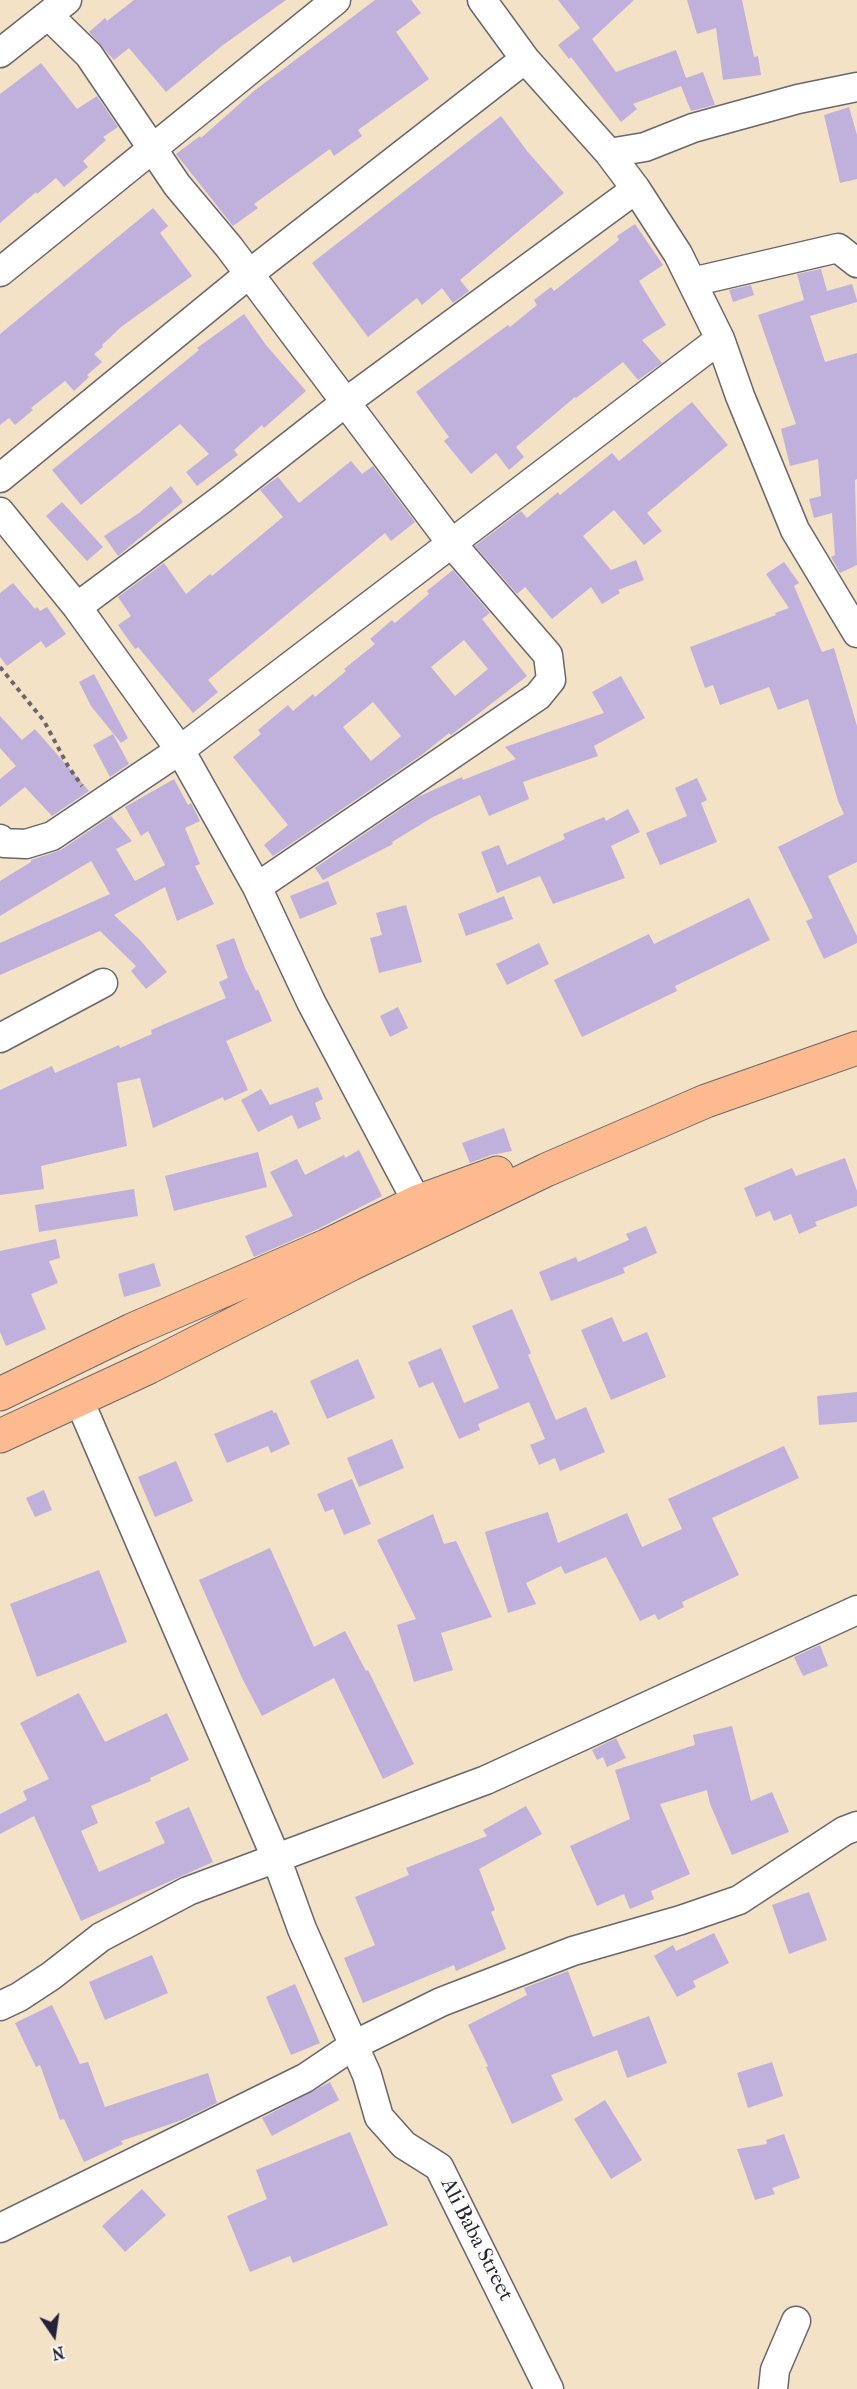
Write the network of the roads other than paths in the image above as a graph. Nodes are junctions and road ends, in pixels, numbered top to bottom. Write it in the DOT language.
graph roads {
  1 [pos="336,0"];
  2 [pos="482,0"];
  3 [pos="58,8"];
  4 [pos="0,53"];
  5 [pos="525,59"];
  6 [pos="857,87"];
  7 [pos="152,147"];
  8 [pos="609,153"];
  9 [pos="636,189"];
  10 [pos="857,263"];
  11 [pos="0,272"];
  12 [pos="249,274"];
  13 [pos="692,282"];
  14 [pos="720,339"];
  15 [pos="346,402"];
  16 [pos="0,478"];
  17 [pos="0,512"];
  18 [pos="452,544"];
  19 [pos="77,607"];
  20 [pos="857,633"];
  21 [pos="180,750"];
  22 [pos="0,839"];
  23 [pos="257,887"];
  24 [pos="103,983"];
  25 [pos="857,1035"];
  26 [pos="0,1038"];
  27 [pos="857,1048"];
  28 [pos="428,1212"];
  29 [pos="0,1394"];
  30 [pos="79,1400"];
  31 [pos="0,1436"];
  32 [pos="857,1610"];
  33 [pos="857,1826"];
  34 [pos="277,1860"];
  35 [pos="0,2006"];
  36 [pos="354,2045"];
  37 [pos="0,2228"];
  38 [pos="796,2321"];
  39 [pos="549,2389"];
  40 [pos="773,2389"];
  1 -- 7 [label="street"];
  2 -- 5 [label="street"];
  3 -- 4 [label="street"];
  3 -- 7 [label="street"];
  5 -- 8 [label="street"];
  5 -- 12 [label="street"];
  6 -- 8 [label="street"];
  7 -- 11 [label="street"];
  7 -- 12 [label="street"];
  8 -- 9 [label="street"];
  9 -- 13 [label="street"];
  9 -- 15 [label="street"];
  10 -- 13 [label="street"];
  12 -- 15 [label="street"];
  12 -- 16 [label="street"];
  13 -- 14 [label="street"];
  14 -- 18 [label="street"];
  14 -- 20 [label="street"];
  15 -- 18 [label="street"];
  15 -- 19 [label="street"];
  17 -- 19 [label="street"];
  18 -- 21 [label="street"];
  18 -- 23 [label="street"];
  19 -- 21 [label="street"];
  21 -- 22 [label="street"];
  21 -- 23 [label="street"];
  23 -- 28 [label="street"];
  24 -- 26 [label="street"];
  25 -- 28 [label="main road"];
  27 -- 28 [label="main road"];
  28 -- 29 [label="main road"];
  28 -- 30 [label="main road"];
  30 -- 31 [label="main road"];
  30 -- 34 [label="street, Ali Baba Street"];
  32 -- 34 [label="street"];
  33 -- 36 [label="street"];
  34 -- 35 [label="street"];
  34 -- 36 [label="street, Ali Baba Street"];
  36 -- 37 [label="street"];
  36 -- 39 [label="street, Ali Baba Street"];
  38 -- 40 [label="street"];
}
